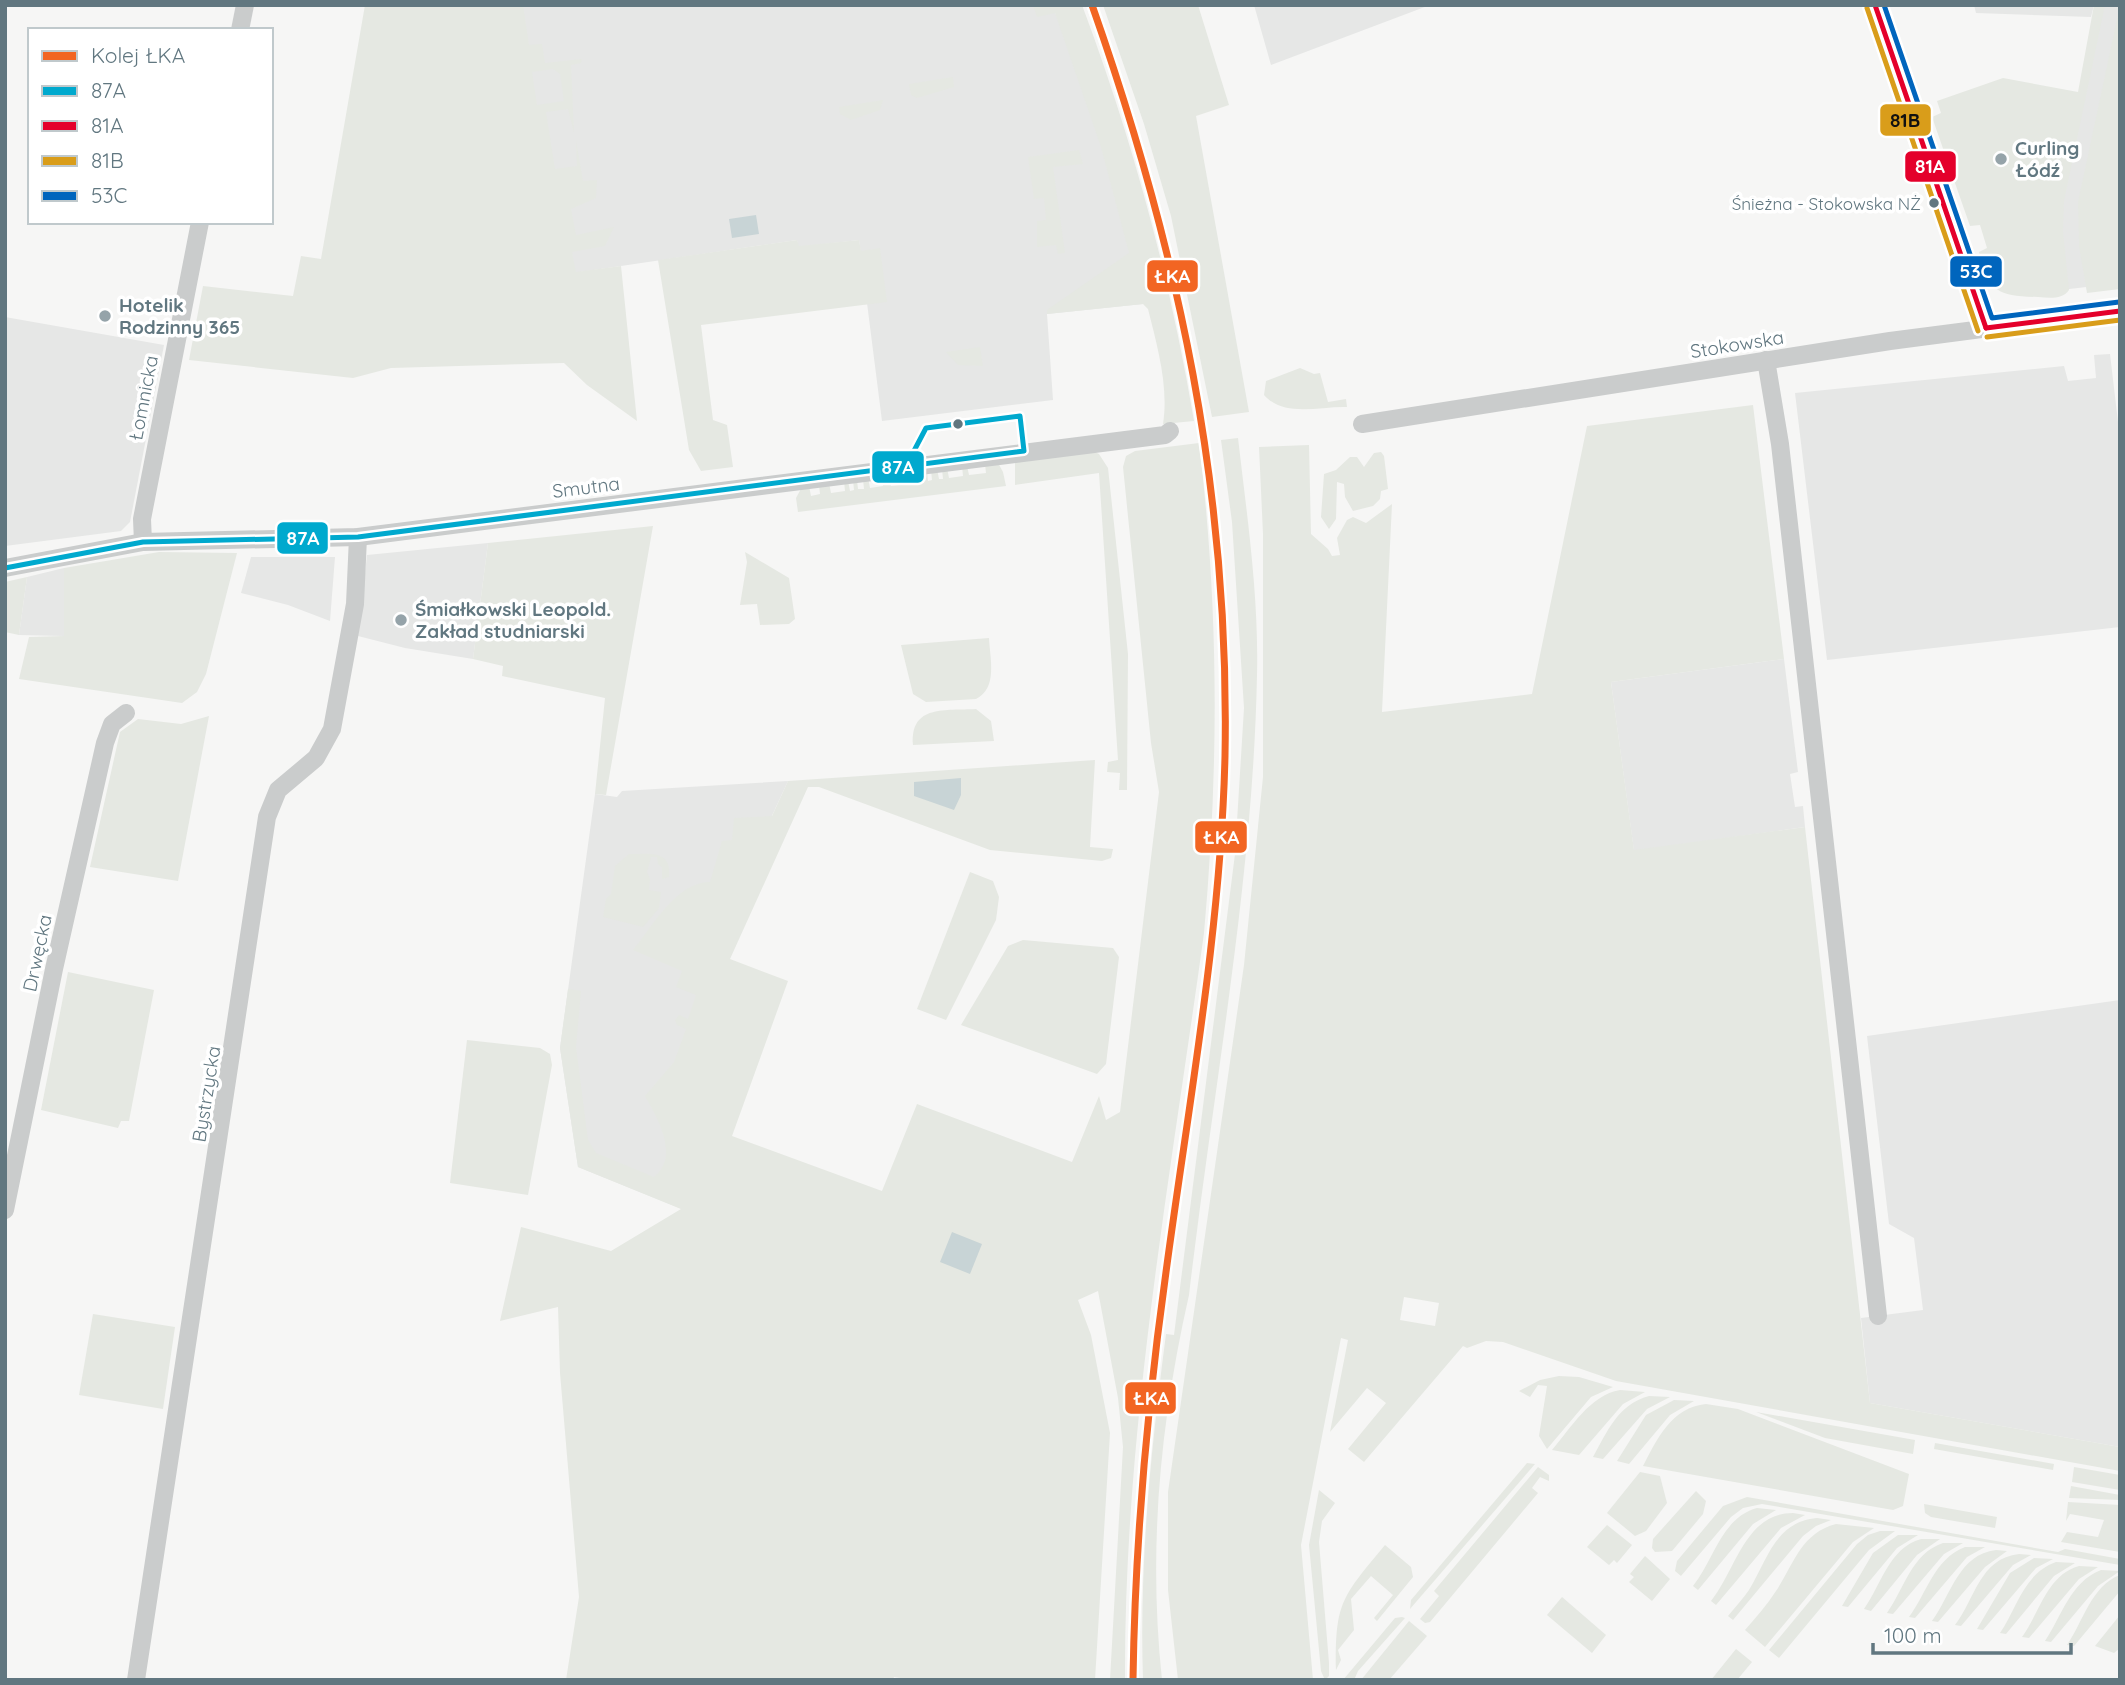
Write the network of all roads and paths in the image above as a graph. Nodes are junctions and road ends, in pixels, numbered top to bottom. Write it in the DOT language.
graph roads {
  1 [pos="245,5"];
  2 [pos="1875,5"];
  3 [pos="240,28"];
  4 [pos="200,224"];
  5 [pos="2120,311"];
  6 [pos="1986,328"];
  7 [pos="1766,360"];
  8 [pos="1362,424"];
  9 [pos="1170,431"];
  10 [pos="358,537"];
  11 [pos="143,542"];
  12 [pos="5,568"];
  13 [pos="126,713"];
  14 [pos="5,1210"];
  15 [pos="1878,1316"];
  16 [pos="136,1680"];
  1 -- 3 [label="street"];
  2 -- 6 [label="street"];
  4 -- 11 [label="street, Łomnicka"];
  5 -- 6 [label="street, Stokowska"];
  6 -- 7 [label="street, Stokowska"];
  7 -- 8 [label="street, Stokowska"];
  7 -- 15 [label="street"];
  9 -- 10 [label="street, Smutna"];
  10 -- 11 [label="street, Smutna"];
  10 -- 16 [label="street, Bystrzycka"];
  11 -- 12 [label="street, Smutna"];
  13 -- 14 [label="street, Drwęcka"];
}
